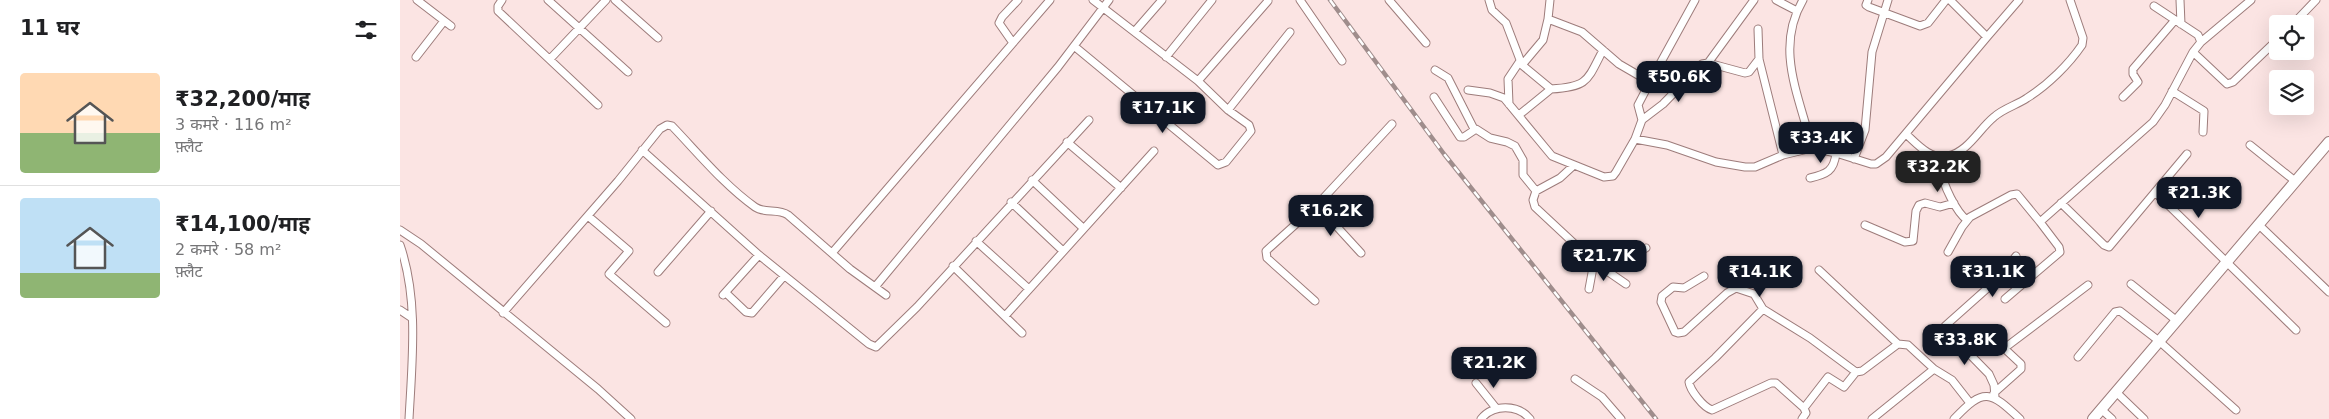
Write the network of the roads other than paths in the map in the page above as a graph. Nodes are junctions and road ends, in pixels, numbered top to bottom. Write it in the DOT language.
graph roads {
  1 [pos="418,0"];
  2 [pos="502,0"];
  3 [pos="548,0"];
  4 [pos="606,0"];
  5 [pos="615,0"];
  6 [pos="1018,0"];
  7 [pos="1050,0"];
  8 [pos="1093,0"];
  9 [pos="1109,0"];
  10 [pos="1162,0"];
  11 [pos="1212,0"];
  12 [pos="1300,0"];
  13 [pos="1389,0"];
  14 [pos="1489,0"];
  15 [pos="1550,0"];
  16 [pos="1695,0"];
  17 [pos="1754,0"];
  18 [pos="1776,0"];
  19 [pos="1803,0"];
  20 [pos="1868,0"];
  21 [pos="1888,0"];
  22 [pos="1946,0"];
  23 [pos="1950,0"];
  24 [pos="2019,0"];
  25 [pos="2070,0"];
  26 [pos="2180,0"];
  27 [pos="2251,0"];
  28 [pos="2316,0"];
  29 [pos="1268,1"];
  30 [pos="2154,6"];
  31 [pos="1103,7"];
  32 [pos="1797,11"];
  33 [pos="1884,14"];
  34 [pos="2302,15"];
  35 [pos="1548,19"];
  36 [pos="444,21"];
  37 [pos="2178,22"];
  38 [pos="451,26"];
  39 [pos="580,28"];
  40 [pos="1758,29"];
  41 [pos="1135,31"];
  42 [pos="1290,32"];
  43 [pos="1986,37"];
  44 [pos="658,38"];
  45 [pos="2201,42"];
  46 [pos="1013,43"];
  47 [pos="1426,43"];
  48 [pos="1074,46"];
  49 [pos="2269,47"];
  50 [pos="1604,50"];
  51 [pos="2193,52"];
  52 [pos="416,56"];
  53 [pos="1166,56"];
  54 [pos="550,59"];
  55 [pos="1759,59"];
  56 [pos="1342,61"];
  57 [pos="1521,63"];
  58 [pos="1708,63"];
  59 [pos="1434,70"];
  60 [pos="628,72"];
  61 [pos="1198,81"];
  62 [pos="1650,82"];
  63 [pos="1551,88"];
  64 [pos="1468,90"];
  65 [pos="2172,91"];
  66 [pos="1434,97"];
  67 [pos="2123,97"];
  68 [pos="1510,104"];
  69 [pos="598,105"];
  70 [pos="1228,110"];
  71 [pos="1519,115"];
  72 [pos="1088,120"];
  73 [pos="1642,120"];
  74 [pos="1392,124"];
  75 [pos="1474,129"];
  76 [pos="2202,132"];
  77 [pos="1906,134"];
  78 [pos="1635,139"];
  79 [pos="1067,142"];
  80 [pos="2329,142"];
  81 [pos="2250,145"];
  82 [pos="1812,148"];
  83 [pos="642,150"];
  84 [pos="1154,151"];
  85 [pos="1836,152"];
  86 [pos="2187,154"];
  87 [pos="1783,155"];
  88 [pos="1947,156"];
  89 [pos="1854,159"];
  90 [pos="1573,166"];
  91 [pos="1810,178"];
  92 [pos="1032,180"];
  93 [pos="2294,181"];
  94 [pos="1121,188"];
  95 [pos="1536,191"];
  96 [pos="2155,192"];
  97 [pos="1011,202"];
  98 [pos="1954,203"];
  99 [pos="2061,203"];
  100 [pos="1317,205"];
  101 [pos="711,211"];
  102 [pos="588,216"];
  103 [pos="1967,220"];
  104 [pos="2040,222"];
  105 [pos="2258,224"];
  106 [pos="1865,225"];
  107 [pos="1083,228"];
  108 [pos="400,230"];
  109 [pos="976,241"];
  110 [pos="400,245"];
  111 [pos="1646,248"];
  112 [pos="1063,251"];
  113 [pos="1948,252"];
  114 [pos="832,253"];
  115 [pos="1361,253"];
  116 [pos="759,255"];
  117 [pos="2016,256"];
  118 [pos="1594,262"];
  119 [pos="2229,262"];
  120 [pos="953,266"];
  121 [pos="1819,270"];
  122 [pos="658,272"];
  123 [pos="1610,273"];
  124 [pos="784,276"];
  125 [pos="1704,276"];
  126 [pos="1626,284"];
  127 [pos="2131,284"];
  128 [pos="2088,285"];
  129 [pos="874,287"];
  130 [pos="1029,289"];
  131 [pos="1589,289"];
  132 [pos="2329,292"];
  133 [pos="886,295"];
  134 [pos="2005,299"];
  135 [pos="1315,301"];
  136 [pos="1763,309"];
  137 [pos="400,310"];
  138 [pos="503,313"];
  139 [pos="1005,316"];
  140 [pos="412,318"];
  141 [pos="2177,321"];
  142 [pos="666,324"];
  143 [pos="2296,330"];
  144 [pos="1022,333"];
  145 [pos="2159,341"];
  146 [pos="1898,344"];
  147 [pos="2078,357"];
  148 [pos="1934,369"];
  149 [pos="1856,372"];
  150 [pos="1576,379"];
  151 [pos="1476,383"];
  152 [pos="2116,392"];
  153 [pos="1995,395"];
  154 [pos="1970,403"];
  155 [pos="1496,408"];
  156 [pos="1804,408"];
  157 [pos="2101,410"];
  158 [pos="2236,410"];
  159 [pos="409,419"];
  160 [pos="631,419"];
  161 [pos="1481,419"];
  162 [pos="1530,419"];
  163 [pos="1621,419"];
  164 [pos="1802,419"];
  165 [pos="1872,419"];
  166 [pos="1954,419"];
  167 [pos="2020,419"];
  168 [pos="2093,419"];
  169 [pos="2112,419"];
  170 [pos="2144,419"];
  1 -- 36 [label="street"];
  2 -- 54 [label="street"];
  3 -- 39 [label="street"];
  4 -- 39 [label="street"];
  5 -- 44 [label="street"];
  6 -- 46 [label="street"];
  7 -- 46 [label="street"];
  8 -- 31 [label="street"];
  9 -- 31 [label="street"];
  10 -- 41 [label="street"];
  11 -- 53 [label="street"];
  12 -- 56 [label="street"];
  13 -- 47 [label="street"];
  14 -- 57 [label="street"];
  15 -- 35 [label="street"];
  16 -- 62 [label="street"];
  17 -- 58 [label="street"];
  18 -- 32 [label="street"];
  19 -- 32 [label="street"];
  20 -- 33 [label="street"];
  21 -- 33 [label="street"];
  22 -- 33 [label="street"];
  23 -- 43 [label="street"];
  24 -- 43 [label="street"];
  25 -- 88 [label="street"];
  26 -- 37 [label="street"];
  27 -- 45 [label="street"];
  28 -- 34 [label="street"];
  29 -- 61 [label="street"];
  30 -- 37 [label="street"];
  31 -- 41 [label="street"];
  31 -- 48 [label="street"];
  32 -- 82 [label="street"];
  33 -- 89 [label="street"];
  35 -- 50 [label="street"];
  35 -- 57 [label="street"];
  36 -- 38 [label="street"];
  36 -- 52 [label="street"];
  37 -- 45 [label="street"];
  37 -- 67 [label="street"];
  39 -- 54 [label="street"];
  39 -- 60 [label="street"];
  40 -- 55 [label="street"];
  41 -- 53 [label="street"];
  42 -- 70 [label="street"];
  43 -- 77 [label="street"];
  45 -- 51 [label="street"];
  46 -- 114 [label="street"];
  48 -- 70 [label="street"];
  48 -- 129 [label="street"];
  49 -- 51 [label="street"];
  50 -- 62 [label="street"];
  50 -- 63 [label="street"];
  51 -- 65 [label="street"];
  53 -- 61 [label="street"];
  54 -- 69 [label="street"];
  55 -- 58 [label="street"];
  55 -- 87 [label="street"];
  57 -- 63 [label="street"];
  57 -- 68 [label="street"];
  58 -- 73 [label="street"];
  59 -- 75 [label="street"];
  61 -- 70 [label="street"];
  62 -- 73 [label="street"];
  63 -- 71 [label="street"];
  64 -- 68 [label="street"];
  65 -- 76 [label="street"];
  65 -- 99 [label="street"];
  66 -- 75 [label="street"];
  68 -- 71 [label="street"];
  71 -- 90 [label="street"];
  72 -- 79 [label="street"];
  73 -- 78 [label="street"];
  74 -- 100 [label="street"];
  75 -- 95 [label="street"];
  77 -- 88 [label="street"];
  77 -- 89 [label="street"];
  78 -- 87 [label="street"];
  78 -- 90 [label="street"];
  79 -- 92 [label="street"];
  79 -- 94 [label="street"];
  80 -- 93 [label="main road"];
  81 -- 93 [label="street"];
  82 -- 85 [label="street"];
  82 -- 87 [label="street"];
  83 -- 101 [label="street"];
  83 -- 102 [label="street"];
  83 -- 114 [label="street"];
  84 -- 94 [label="street"];
  85 -- 89 [label="street"];
  85 -- 91 [label="street"];
  86 -- 96 [label="street"];
  88 -- 98 [label="street"];
  90 -- 95 [label="street"];
  92 -- 97 [label="street"];
  92 -- 107 [label="street"];
  93 -- 105 [label="main road"];
  94 -- 107 [label="street"];
  95 -- 118 [label="street"];
  96 -- 99 [label="street"];
  96 -- 119 [label="street"];
  97 -- 109 [label="street"];
  97 -- 112 [label="street"];
  98 -- 103 [label="street"];
  98 -- 106 [label="street"];
  99 -- 104 [label="street"];
  100 -- 115 [label="street"];
  100 -- 135 [label="street"];
  101 -- 116 [label="street"];
  101 -- 122 [label="street"];
  102 -- 138 [label="street"];
  102 -- 142 [label="street"];
  103 -- 104 [label="street"];
  103 -- 113 [label="street"];
  104 -- 134 [label="street"];
  105 -- 119 [label="main road"];
  105 -- 132 [label="street"];
  107 -- 112 [label="street"];
  108 -- 138 [label="street"];
  109 -- 120 [label="street"];
  109 -- 130 [label="street"];
  110 -- 140 [label="street"];
  111 -- 123 [label="street"];
  112 -- 130 [label="street"];
  114 -- 129 [label="street"];
  116 -- 124 [label="street"];
  116 -- 124 [label="street"];
  117 -- 153 [label="street"];
  118 -- 123 [label="street"];
  118 -- 131 [label="street"];
  119 -- 141 [label="main road"];
  119 -- 143 [label="street"];
  120 -- 124 [label="street"];
  120 -- 139 [label="street"];
  121 -- 146 [label="street"];
  123 -- 126 [label="street"];
  125 -- 136 [label="street"];
  127 -- 141 [label="street"];
  128 -- 153 [label="street"];
  129 -- 133 [label="street"];
  130 -- 139 [label="street"];
  136 -- 149 [label="street"];
  136 -- 156 [label="street"];
  137 -- 140 [label="street"];
  138 -- 160 [label="street"];
  139 -- 144 [label="street"];
  140 -- 159 [label="street"];
  141 -- 145 [label="main road"];
  145 -- 147 [label="street"];
  145 -- 152 [label="main road"];
  145 -- 158 [label="street"];
  146 -- 148 [label="street"];
  146 -- 149 [label="street"];
  148 -- 154 [label="street"];
  148 -- 165 [label="street"];
  149 -- 156 [label="street"];
  150 -- 163 [label="street"];
  151 -- 155 [label="street"];
  152 -- 157 [label="main road"];
  152 -- 170 [label="street"];
  153 -- 154 [label="street"];
  153 -- 167 [label="street"];
  154 -- 166 [label="street"];
  155 -- 161 [label="street"];
  155 -- 162 [label="street"];
  156 -- 164 [label="street"];
  157 -- 168 [label="main road"];
  157 -- 169 [label="street"];
}
